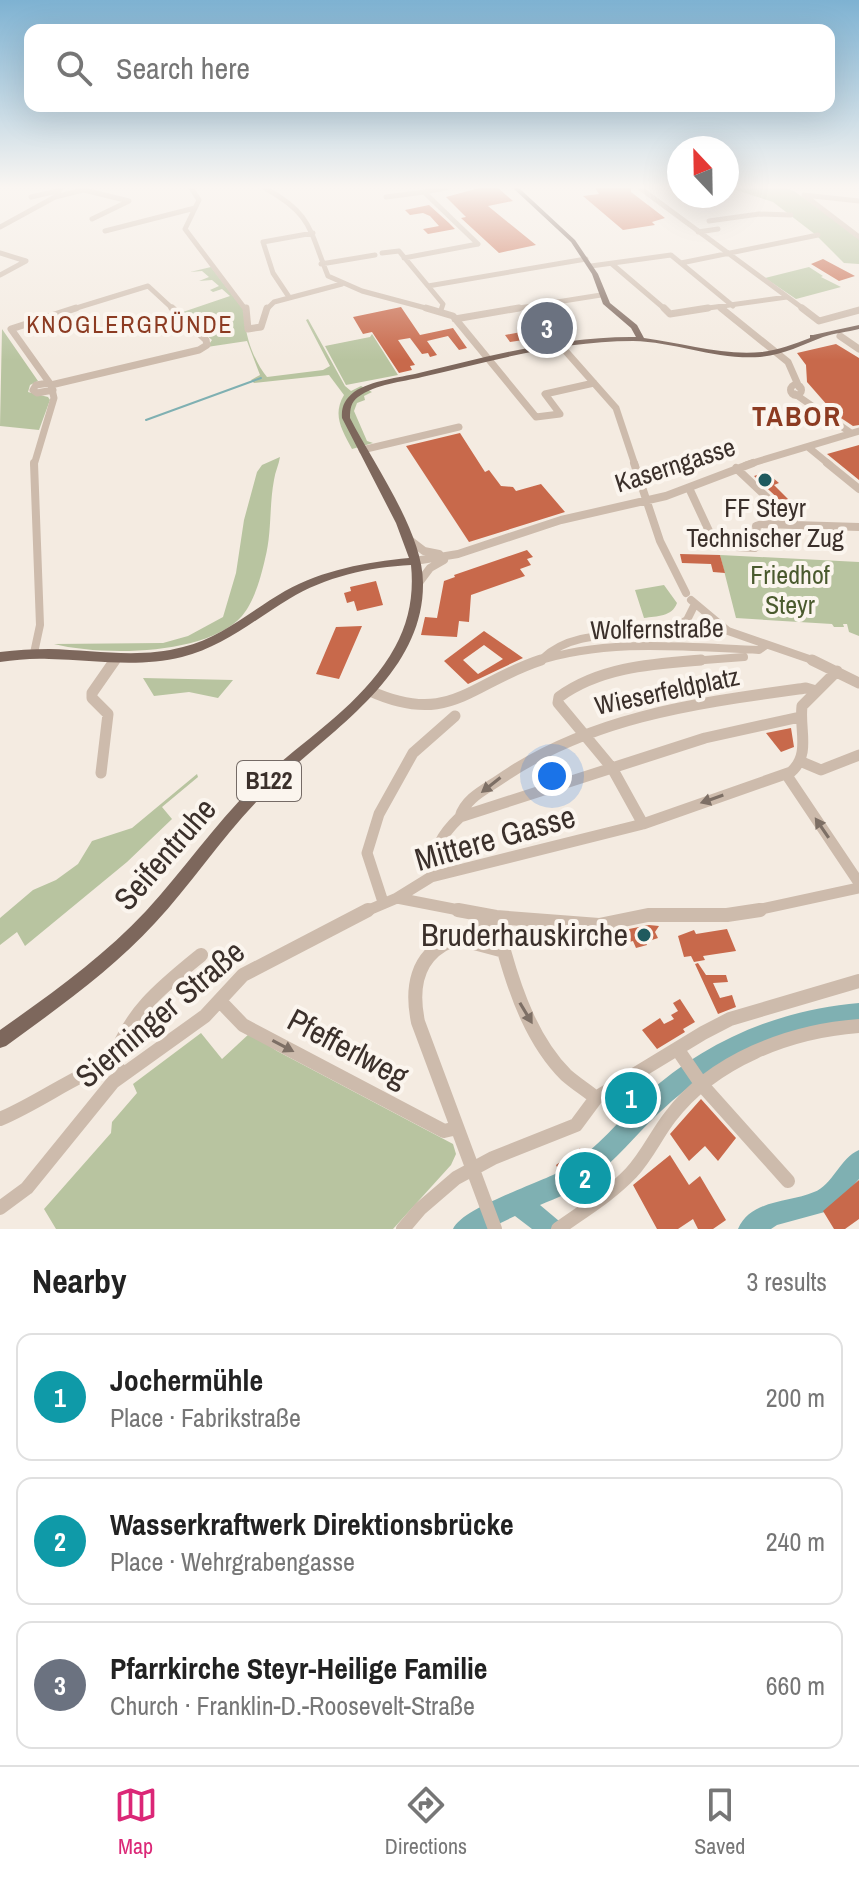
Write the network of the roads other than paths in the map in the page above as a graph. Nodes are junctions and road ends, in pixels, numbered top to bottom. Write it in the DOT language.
graph roads {
  1 [pos="198,245"];
  2 [pos="264,245"];
  3 [pos="316,245"];
  4 [pos="471,245"];
  5 [pos="576,245"];
  6 [pos="716,245"];
  7 [pos="768,245"];
  8 [pos="0,253"];
  9 [pos="727,254"];
  10 [pos="404,258"];
  11 [pos="589,262"];
  12 [pos="681,263"];
  13 [pos="321,264"];
  14 [pos="612,264"];
  15 [pos="0,275"];
  16 [pos="599,283"];
  17 [pos="342,284"];
  18 [pos="428,286"];
  19 [pos="601,295"];
  20 [pos="289,297"];
  21 [pos="787,297"];
  22 [pos="733,306"];
  23 [pos="720,308"];
  24 [pos="441,310"];
  25 [pos="859,310"];
  26 [pos="618,316"];
  27 [pos="455,319"];
  28 [pos="859,327"];
  29 [pos="838,334"];
  30 [pos="612,339"];
  31 [pos="638,340"];
  32 [pos="562,347"];
  33 [pos="772,349"];
  34 [pos="859,349"];
  35 [pos="502,357"];
  36 [pos="488,360"];
  37 [pos="594,383"];
  38 [pos="51,386"];
  39 [pos="459,427"];
  40 [pos="855,432"];
  41 [pos="808,447"];
  42 [pos="362,450"];
  43 [pos="736,468"];
  44 [pos="689,488"];
  45 [pos="859,489"];
  46 [pos="648,502"];
  47 [pos="795,524"];
  48 [pos="859,527"];
  49 [pos="407,538"];
  50 [pos="458,554"];
  51 [pos="415,561"];
  52 [pos="418,584"];
  53 [pos="691,599"];
  54 [pos="766,645"];
  55 [pos="34,653"];
  56 [pos="0,657"];
  57 [pos="744,657"];
  58 [pos="116,658"];
  59 [pos="542,659"];
  60 [pos="837,671"];
  61 [pos="859,683"];
  62 [pos="370,691"];
  63 [pos="816,691"];
  64 [pos="455,716"];
  65 [pos="800,717"];
  66 [pos="580,733"];
  67 [pos="859,755"];
  68 [pos="802,762"];
  69 [pos="612,768"];
  70 [pos="101,773"];
  71 [pos="788,773"];
  72 [pos="460,817"];
  73 [pos="643,824"];
  74 [pos="434,876"];
  75 [pos="859,885"];
  76 [pos="390,900"];
  77 [pos="496,917"];
  78 [pos="466,935"];
  79 [pos="201,955"];
  80 [pos="859,981"];
  81 [pos="220,1001"];
  82 [pos="859,1026"];
  83 [pos="0,1040"];
  84 [pos="680,1054"];
  85 [pos="118,1067"];
  86 [pos="700,1083"];
  87 [pos="596,1098"];
  88 [pos="0,1119"];
  89 [pos="457,1128"];
  90 [pos="472,1165"];
  91 [pos="788,1181"];
  92 [pos="0,1208"];
  93 [pos="403,1229"];
  94 [pos="495,1229"];
  95 [pos="558,1229"];
  1 -- 20 [label="street"];
  2 -- 20 [label="street"];
  3 -- 13 [label="street"];
  4 -- 10 [label="street"];
  5 -- 11 [label="main road"];
  6 -- 9 [label="street"];
  7 -- 9 [label="street"];
  8 -- 15 [label="street"];
  9 -- 12 [label="street"];
  9 -- 21 [label="street"];
  10 -- 13 [label="street"];
  10 -- 18 [label="street"];
  11 -- 14 [label="street"];
  11 -- 16 [label="main road"];
  11 -- 18 [label="street"];
  12 -- 14 [label="street"];
  12 -- 22 [label="street"];
  13 -- 17 [label="street"];
  14 -- 23 [label="street"];
  16 -- 19 [label="main road"];
  16 -- 26 [label="main road"];
  17 -- 20 [label="street"];
  17 -- 24 [label="street"];
  18 -- 24 [label="street"];
  19 -- 26 [label="main road"];
  19 -- 27 [label="street"];
  21 -- 22 [label="street"];
  21 -- 25 [label="street"];
  22 -- 23 [label="street"];
  23 -- 33 [label="street"];
  24 -- 27 [label="street"];
  26 -- 30 [label="main road"];
  26 -- 31 [label="main road"];
  27 -- 36 [label="street"];
  28 -- 29 [label="main road, B122"];
  29 -- 33 [label="main road, B122"];
  29 -- 34 [label="street"];
  30 -- 31 [label="main road, B122"];
  30 -- 35 [label="main road, B122"];
  31 -- 32 [label="main road, B122"];
  31 -- 33 [label="main road, B122"];
  32 -- 35 [label="main road, B122"];
  32 -- 37 [label="street"];
  33 -- 40 [label="street"];
  35 -- 36 [label="main road, B122"];
  36 -- 37 [label="street"];
  36 -- 42 [label="main road, B122"];
  37 -- 46 [label="street"];
  38 -- 38 [label="street"];
  38 -- 55 [label="street"];
  39 -- 42 [label="street"];
  40 -- 41 [label="street, Kaserngasse"];
  41 -- 43 [label="street, Kaserngasse"];
  41 -- 45 [label="street"];
  42 -- 49 [label="main road, B122"];
  43 -- 44 [label="street, Kaserngasse"];
  43 -- 47 [label="street"];
  44 -- 46 [label="street, Kaserngasse"];
  44 -- 47 [label="street"];
  46 -- 50 [label="street, Kaserngasse"];
  46 -- 53 [label="street"];
  47 -- 48 [label="street"];
  49 -- 50 [label="street, Kaserngasse"];
  49 -- 51 [label="main road, B122"];
  50 -- 51 [label="street, Kaserngasse"];
  50 -- 52 [label="street, Kaserngasse"];
  51 -- 52 [label="main road, B122"];
  51 -- 58 [label="main road"];
  52 -- 62 [label="main road, Seifentruhe / B122"];
  53 -- 54 [label="street"];
  53 -- 59 [label="street"];
  54 -- 59 [label="street, Wolfernstraße"];
  54 -- 60 [label="street"];
  55 -- 56 [label="main road"];
  55 -- 58 [label="main road"];
  57 -- 66 [label="street"];
  58 -- 70 [label="street"];
  59 -- 62 [label="street, Wolfernstraße"];
  60 -- 61 [label="street"];
  60 -- 63 [label="street"];
  62 -- 83 [label="main road, Seifentruhe / B122"];
  63 -- 65 [label="street"];
  63 -- 66 [label="street, Wieserfeldplatz"];
  64 -- 76 [label="street"];
  65 -- 68 [label="street"];
  65 -- 69 [label="street, Wieserfeldplatz"];
  66 -- 69 [label="street"];
  66 -- 72 [label="street, Wieserfeldplatz, one-way"];
  67 -- 68 [label="street"];
  68 -- 71 [label="street"];
  69 -- 72 [label="street, Wieserfeldplatz"];
  69 -- 73 [label="street"];
  71 -- 73 [label="street, Mittere Gasse, one-way"];
  75 -- 71 [label="street, one-way"];
  72 -- 74 [label="street, Wieserfeldplatz"];
  73 -- 74 [label="street, Mittere Gasse"];
  74 -- 76 [label="street, Mittere Gasse"];
  75 -- 77 [label="street"];
  76 -- 77 [label="street"];
  76 -- 81 [label="street, Sierninger Straße"];
  77 -- 78 [label="street"];
  78 -- 87 [label="street, one-way"];
  78 -- 89 [label="street"];
  79 -- 85 [label="street"];
  80 -- 84 [label="street"];
  81 -- 85 [label="street, Sierninger Straße"];
  81 -- 89 [label="street, Pfefferlweg, one-way"];
  82 -- 86 [label="street"];
  84 -- 86 [label="street"];
  84 -- 87 [label="street"];
  85 -- 88 [label="street"];
  85 -- 92 [label="street, Sierninger Straße"];
  86 -- 91 [label="street"];
  86 -- 95 [label="street"];
  87 -- 90 [label="street"];
  89 -- 90 [label="street"];
  90 -- 93 [label="street"];
  90 -- 94 [label="street"];
}
